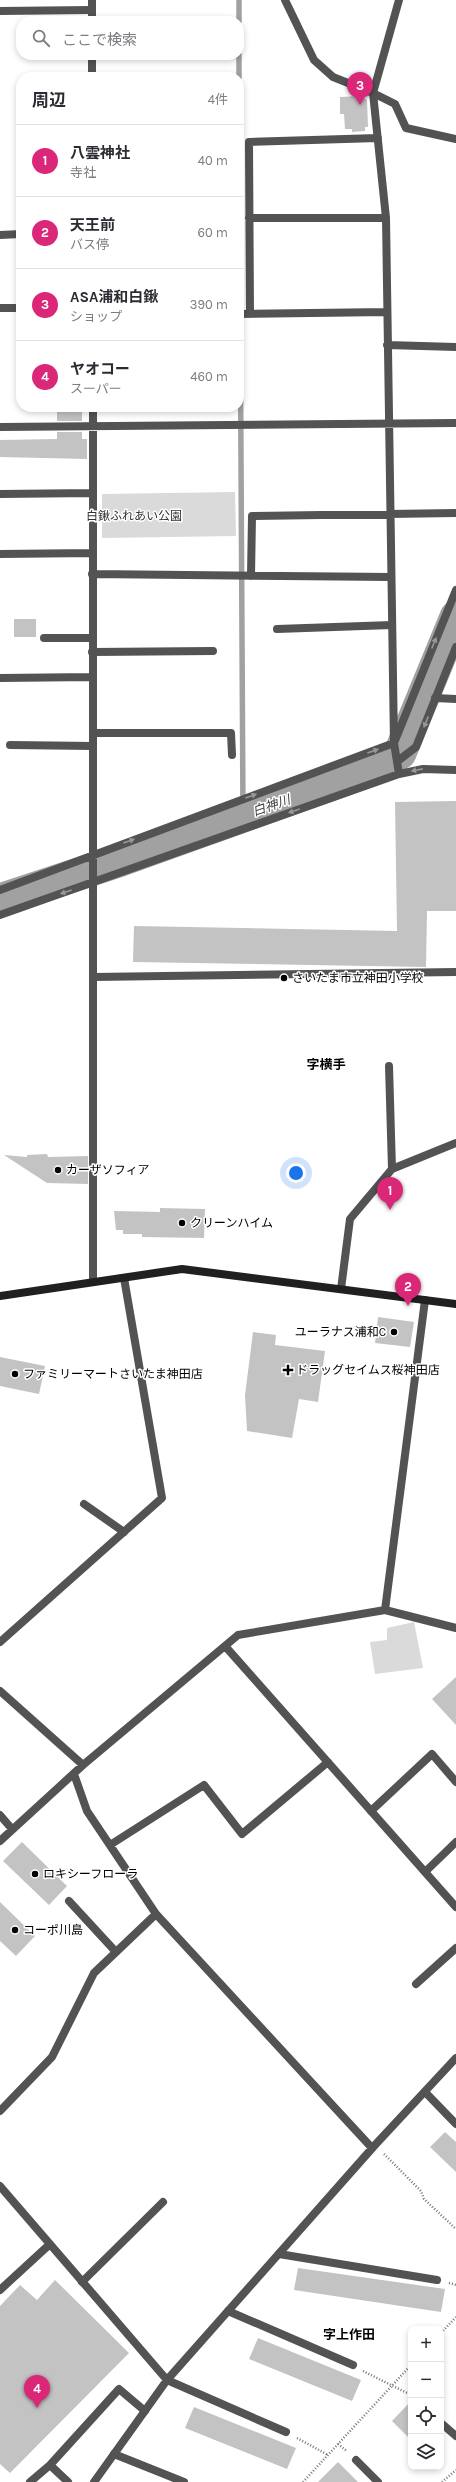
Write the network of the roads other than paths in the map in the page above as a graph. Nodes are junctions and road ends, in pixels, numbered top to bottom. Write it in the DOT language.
graph roads {
  1 [pos="92,0"];
  2 [pos="285,0"];
  3 [pos="399,0"];
  4 [pos="92,10"];
  5 [pos="0,11"];
  6 [pos="92,16"];
  7 [pos="92,60"];
  8 [pos="92,72"];
  9 [pos="373,93"];
  10 [pos="378,138"];
  11 [pos="456,139"];
  12 [pos="249,218"];
  13 [pos="386,218"];
  14 [pos="16,234"];
  15 [pos="0,235"];
  16 [pos="0,308"];
  17 [pos="16,308"];
  18 [pos="387,312"];
  19 [pos="244,314"];
  20 [pos="250,314"];
  21 [pos="387,345"];
  22 [pos="456,347"];
  23 [pos="92,412"];
  24 [pos="456,422"];
  25 [pos="388,423"];
  26 [pos="92,426"];
  27 [pos="0,427"];
  28 [pos="93,493"];
  29 [pos="0,494"];
  30 [pos="456,513"];
  31 [pos="390,514"];
  32 [pos="93,553"];
  33 [pos="0,554"];
  34 [pos="92,574"];
  35 [pos="251,576"];
  36 [pos="391,577"];
  37 [pos="456,590"];
  38 [pos="392,625"];
  39 [pos="277,629"];
  40 [pos="44,638"];
  41 [pos="92,638"];
  42 [pos="456,647"];
  43 [pos="213,651"];
  44 [pos="92,652"];
  45 [pos="93,677"];
  46 [pos="0,678"];
  47 [pos="435,698"];
  48 [pos="456,699"];
  49 [pos="93,733"];
  50 [pos="394,743"];
  51 [pos="10,745"];
  52 [pos="93,746"];
  53 [pos="232,755"];
  54 [pos="399,760"];
  55 [pos="456,770"];
  56 [pos="399,774"];
  57 [pos="93,854"];
  58 [pos="93,881"];
  59 [pos="0,890"];
  60 [pos="0,915"];
  61 [pos="456,972"];
  62 [pos="93,976"];
  63 [pos="389,1066"];
  64 [pos="456,1143"];
  65 [pos="392,1170"];
  66 [pos="124,1278"];
  67 [pos="93,1282"];
  68 [pos="341,1289"];
  69 [pos="0,1296"];
  70 [pos="425,1300"];
  71 [pos="456,1304"];
  72 [pos="84,1504"];
  73 [pos="124,1532"];
  74 [pos="385,1610"];
  75 [pos="456,1628"];
  76 [pos="0,1642"];
  77 [pos="225,1646"];
  78 [pos="0,1690"];
  79 [pos="328,1762"];
  80 [pos="82,1765"];
  81 [pos="74,1774"];
  82 [pos="456,1782"];
  83 [pos="371,1810"];
  84 [pos="0,1814"];
  85 [pos="12,1829"];
  86 [pos="0,1841"];
  87 [pos="456,1842"];
  88 [pos="110,1845"];
  89 [pos="425,1872"];
  90 [pos="69,1901"];
  91 [pos="456,1907"];
  92 [pos="156,1914"];
  93 [pos="456,1948"];
  94 [pos="116,1952"];
  95 [pos="416,1984"];
  96 [pos="456,2058"];
  97 [pos="425,2092"];
  98 [pos="0,2111"];
  99 [pos="456,2124"];
  100 [pos="373,2146"];
  101 [pos="0,2186"];
  102 [pos="163,2202"];
  103 [pos="50,2244"];
  104 [pos="279,2254"];
  105 [pos="437,2280"];
  106 [pos="82,2282"];
  107 [pos="0,2290"];
  108 [pos="228,2311"];
  109 [pos="353,2365"];
  110 [pos="167,2380"];
  111 [pos="145,2411"];
  112 [pos="444,2426"];
  113 [pos="286,2432"];
  114 [pos="456,2436"];
  115 [pos="114,2454"];
  116 [pos="356,2460"];
  117 [pos="50,2465"];
  118 [pos="30,2482"];
  119 [pos="68,2482"];
  120 [pos="94,2482"];
  121 [pos="184,2482"];
  122 [pos="378,2482"];
  1 -- 4 [label="street"];
  2 -- 9 [label="street"];
  3 -- 9 [label="street"];
  4 -- 5 [label="street"];
  4 -- 6 [label="street"];
  7 -- 8 [label="street"];
  9 -- 10 [label="street"];
  9 -- 11 [label="street"];
  10 -- 12 [label="street"];
  10 -- 13 [label="street"];
  12 -- 13 [label="street"];
  12 -- 20 [label="street"];
  13 -- 18 [label="street"];
  14 -- 15 [label="street"];
  16 -- 17 [label="street"];
  18 -- 20 [label="street"];
  18 -- 21 [label="street"];
  19 -- 20 [label="street"];
  21 -- 22 [label="street"];
  21 -- 25 [label="street"];
  23 -- 26 [label="street"];
  24 -- 25 [label="street"];
  25 -- 26 [label="street"];
  25 -- 31 [label="street"];
  26 -- 27 [label="street"];
  26 -- 28 [label="street"];
  28 -- 29 [label="street"];
  28 -- 32 [label="street"];
  30 -- 31 [label="street"];
  31 -- 35 [label="street"];
  31 -- 36 [label="street"];
  32 -- 33 [label="street"];
  32 -- 34 [label="street"];
  34 -- 35 [label="street"];
  34 -- 41 [label="street"];
  35 -- 36 [label="street"];
  36 -- 38 [label="street"];
  50 -- 37 [label="street, one-way"];
  38 -- 39 [label="street"];
  38 -- 50 [label="street"];
  40 -- 41 [label="street"];
  41 -- 44 [label="street"];
  42 -- 47 [label="street"];
  43 -- 44 [label="street"];
  44 -- 45 [label="street"];
  45 -- 46 [label="street"];
  45 -- 49 [label="street"];
  47 -- 48 [label="street"];
  47 -- 54 [label="street, one-way"];
  49 -- 52 [label="street"];
  49 -- 53 [label="street"];
  50 -- 54 [label="street"];
  57 -- 50 [label="street, one-way"];
  51 -- 52 [label="street"];
  52 -- 57 [label="street"];
  54 -- 56 [label="street"];
  55 -- 56 [label="street, one-way"];
  56 -- 58 [label="street, one-way"];
  57 -- 58 [label="street"];
  57 -- 59 [label="street"];
  58 -- 60 [label="street, one-way"];
  58 -- 62 [label="street"];
  61 -- 62 [label="street"];
  62 -- 67 [label="street"];
  63 -- 65 [label="street"];
  64 -- 65 [label="street"];
  65 -- 68 [label="street"];
  66 -- 67 [label="street"];
  66 -- 68 [label="street"];
  66 -- 73 [label="street"];
  67 -- 69 [label="street"];
  68 -- 70 [label="street"];
  70 -- 71 [label="street"];
  70 -- 74 [label="street"];
  72 -- 73 [label="street"];
  73 -- 76 [label="street"];
  74 -- 75 [label="street"];
  74 -- 77 [label="street"];
  77 -- 79 [label="street"];
  77 -- 80 [label="street"];
  78 -- 80 [label="street"];
  79 -- 83 [label="street"];
  79 -- 88 [label="street"];
  80 -- 81 [label="street"];
  81 -- 85 [label="street"];
  81 -- 88 [label="street"];
  82 -- 83 [label="street"];
  83 -- 89 [label="street"];
  84 -- 85 [label="street"];
  85 -- 86 [label="street"];
  87 -- 89 [label="street"];
  88 -- 92 [label="street"];
  89 -- 91 [label="street"];
  90 -- 94 [label="street"];
  92 -- 94 [label="street"];
  92 -- 100 [label="street"];
  93 -- 95 [label="street"];
  94 -- 98 [label="street"];
  96 -- 97 [label="street"];
  97 -- 99 [label="street"];
  97 -- 100 [label="street"];
  100 -- 104 [label="street"];
  101 -- 103 [label="street"];
  102 -- 106 [label="street"];
  103 -- 106 [label="street"];
  103 -- 107 [label="street"];
  104 -- 105 [label="street"];
  104 -- 108 [label="street"];
  106 -- 110 [label="street"];
  108 -- 109 [label="street"];
  108 -- 110 [label="street"];
  110 -- 111 [label="street"];
  110 -- 113 [label="street"];
  111 -- 115 [label="street"];
  111 -- 117 [label="street"];
  112 -- 114 [label="street"];
  115 -- 120 [label="street"];
  115 -- 121 [label="street"];
  116 -- 122 [label="street"];
  117 -- 118 [label="street"];
  117 -- 119 [label="street"];
}
